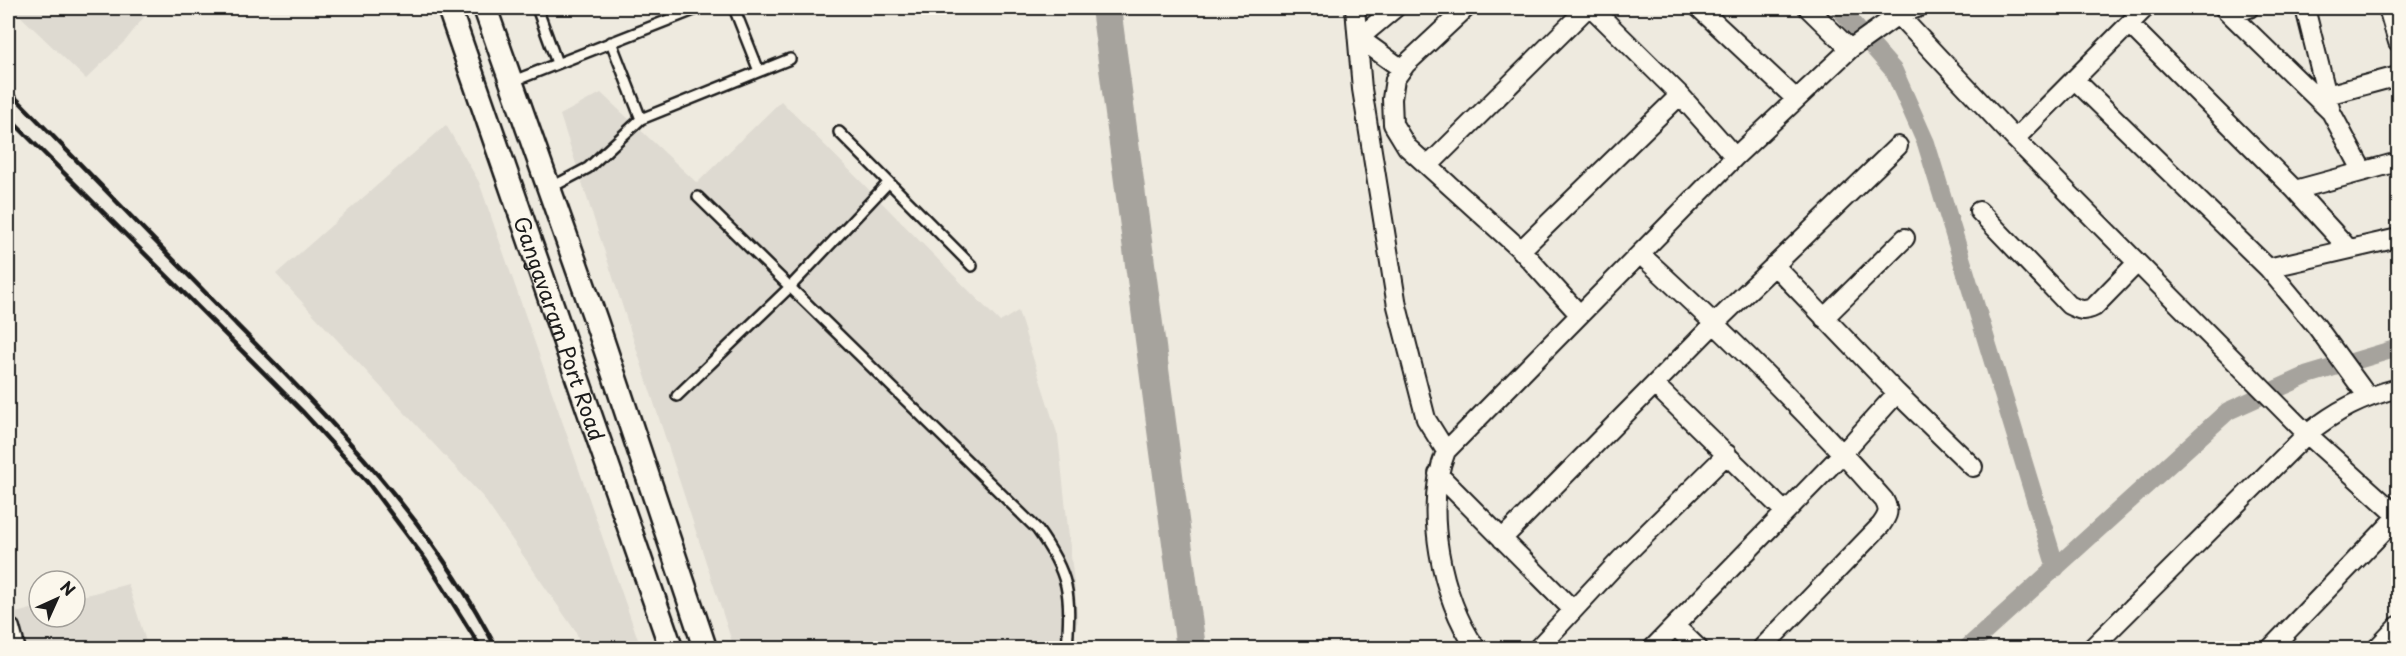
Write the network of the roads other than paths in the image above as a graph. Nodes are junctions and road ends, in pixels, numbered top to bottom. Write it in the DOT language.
graph roads {
  1 [pos="450,8"];
  2 [pos="485,8"];
  3 [pos="537,8"];
  4 [pos="699,8"];
  5 [pos="734,8"];
  6 [pos="1355,8"];
  7 [pos="1395,8"];
  8 [pos="1466,8"];
  9 [pos="1587,8"];
  10 [pos="1592,8"];
  11 [pos="1699,8"];
  12 [pos="1808,8"];
  13 [pos="1917,8"];
  14 [pos="2145,8"];
  15 [pos="2250,8"];
  16 [pos="2305,8"];
  17 [pos="2388,8"];
  18 [pos="1896,11"];
  19 [pos="2228,11"];
  20 [pos="2129,24"];
  21 [pos="1359,38"];
  22 [pos="611,42"];
  23 [pos="2398,42"];
  24 [pos="1850,49"];
  25 [pos="790,59"];
  26 [pos="557,63"];
  27 [pos="1402,69"];
  28 [pos="759,71"];
  29 [pos="2398,76"];
  30 [pos="2074,79"];
  31 [pos="511,82"];
  32 [pos="1680,95"];
  33 [pos="1796,99"];
  34 [pos="2329,104"];
  35 [pos="641,118"];
  36 [pos="838,132"];
  37 [pos="2015,139"];
  38 [pos="1898,146"];
  39 [pos="1735,157"];
  40 [pos="2398,162"];
  41 [pos="1428,165"];
  42 [pos="2362,170"];
  43 [pos="889,182"];
  44 [pos="549,189"];
  45 [pos="2295,190"];
  46 [pos="698,197"];
  47 [pos="1979,211"];
  48 [pos="1905,238"];
  49 [pos="2398,238"];
  50 [pos="2348,248"];
  51 [pos="1521,250"];
  52 [pos="1640,254"];
  53 [pos="2137,263"];
  54 [pos="1774,265"];
  55 [pos="972,266"];
  56 [pos="2268,268"];
  57 [pos="790,287"];
  58 [pos="1579,314"];
  59 [pos="1824,318"];
  60 [pos="1714,323"];
  61 [pos="1655,385"];
  62 [pos="2398,388"];
  63 [pos="1897,393"];
  64 [pos="677,396"];
  65 [pos="2368,397"];
  66 [pos="2307,434"];
  67 [pos="1446,451"];
  68 [pos="1843,453"];
  69 [pos="1727,454"];
  70 [pos="1972,467"];
  71 [pos="1438,474"];
  72 [pos="1785,512"];
  73 [pos="2398,516"];
  74 [pos="1502,539"];
  75 [pos="1573,610"];
  76 [pos="14,626"];
  77 [pos="1675,626"];
  78 [pos="2398,627"];
  79 [pos="21,648"];
  80 [pos="671,648"];
  81 [pos="705,648"];
  82 [pos="1067,648"];
  83 [pos="1476,648"];
  84 [pos="1538,648"];
  85 [pos="1653,648"];
  86 [pos="1698,648"];
  87 [pos="1762,648"];
  88 [pos="2092,648"];
  89 [pos="2271,648"];
  90 [pos="2377,648"];
  1 -- 80 [label="street, Gangavaram Port Road"];
  2 -- 31 [label="street, Gangavaram Port Road"];
  3 -- 26 [label="lane"];
  4 -- 22 [label="lane"];
  5 -- 28 [label="lane"];
  6 -- 21 [label="street"];
  7 -- 21 [label="street"];
  8 -- 27 [label="street"];
  9 -- 41 [label="street"];
  10 -- 32 [label="street"];
  11 -- 33 [label="street"];
  12 -- 24 [label="street"];
  13 -- 18 [label="street"];
  14 -- 20 [label="street"];
  15 -- 19 [label="street"];
  16 -- 34 [label="street"];
  17 -- 23 [label="street"];
  18 -- 24 [label="street"];
  18 -- 37 [label="street"];
  19 -- 34 [label="street"];
  20 -- 30 [label="street"];
  20 -- 45 [label="street"];
  21 -- 27 [label="street"];
  21 -- 67 [label="street"];
  22 -- 26 [label="lane"];
  22 -- 35 [label="lane"];
  24 -- 33 [label="street"];
  25 -- 28 [label="lane"];
  26 -- 31 [label="lane"];
  27 -- 41 [label="street"];
  28 -- 35 [label="lane"];
  29 -- 34 [label="street"];
  30 -- 37 [label="street"];
  30 -- 56 [label="street"];
  31 -- 44 [label="street, Gangavaram Port Road"];
  32 -- 39 [label="street"];
  32 -- 51 [label="street"];
  33 -- 39 [label="street"];
  34 -- 42 [label="street"];
  35 -- 44 [label="lane"];
  36 -- 43 [label="lane"];
  37 -- 53 [label="street"];
  38 -- 54 [label="street"];
  39 -- 52 [label="street"];
  40 -- 42 [label="street"];
  41 -- 51 [label="street"];
  42 -- 45 [label="street"];
  43 -- 55 [label="lane"];
  43 -- 57 [label="lane"];
  44 -- 81 [label="street, Gangavaram Port Road"];
  45 -- 50 [label="street"];
  46 -- 57 [label="lane"];
  47 -- 53 [label="street"];
  48 -- 59 [label="street"];
  49 -- 50 [label="street"];
  50 -- 56 [label="street"];
  51 -- 58 [label="street"];
  52 -- 58 [label="street"];
  52 -- 60 [label="street"];
  53 -- 66 [label="street"];
  54 -- 59 [label="street"];
  54 -- 60 [label="street"];
  56 -- 65 [label="street"];
  57 -- 64 [label="lane"];
  57 -- 82 [label="lane"];
  58 -- 67 [label="street"];
  59 -- 63 [label="street"];
  60 -- 61 [label="street"];
  60 -- 68 [label="street"];
  61 -- 69 [label="street"];
  61 -- 74 [label="street"];
  62 -- 65 [label="street"];
  63 -- 68 [label="street"];
  63 -- 70 [label="street"];
  65 -- 66 [label="street"];
  66 -- 73 [label="street"];
  66 -- 88 [label="street"];
  67 -- 71 [label="street"];
  68 -- 72 [label="street"];
  68 -- 87 [label="street"];
  69 -- 72 [label="street"];
  69 -- 75 [label="street"];
  71 -- 74 [label="street"];
  71 -- 83 [label="street"];
  72 -- 77 [label="street"];
  73 -- 89 [label="street"];
  74 -- 75 [label="street"];
  75 -- 84 [label="street"];
  76 -- 79 [label="lane"];
  77 -- 85 [label="street"];
  77 -- 86 [label="street"];
  78 -- 90 [label="street"];
}
